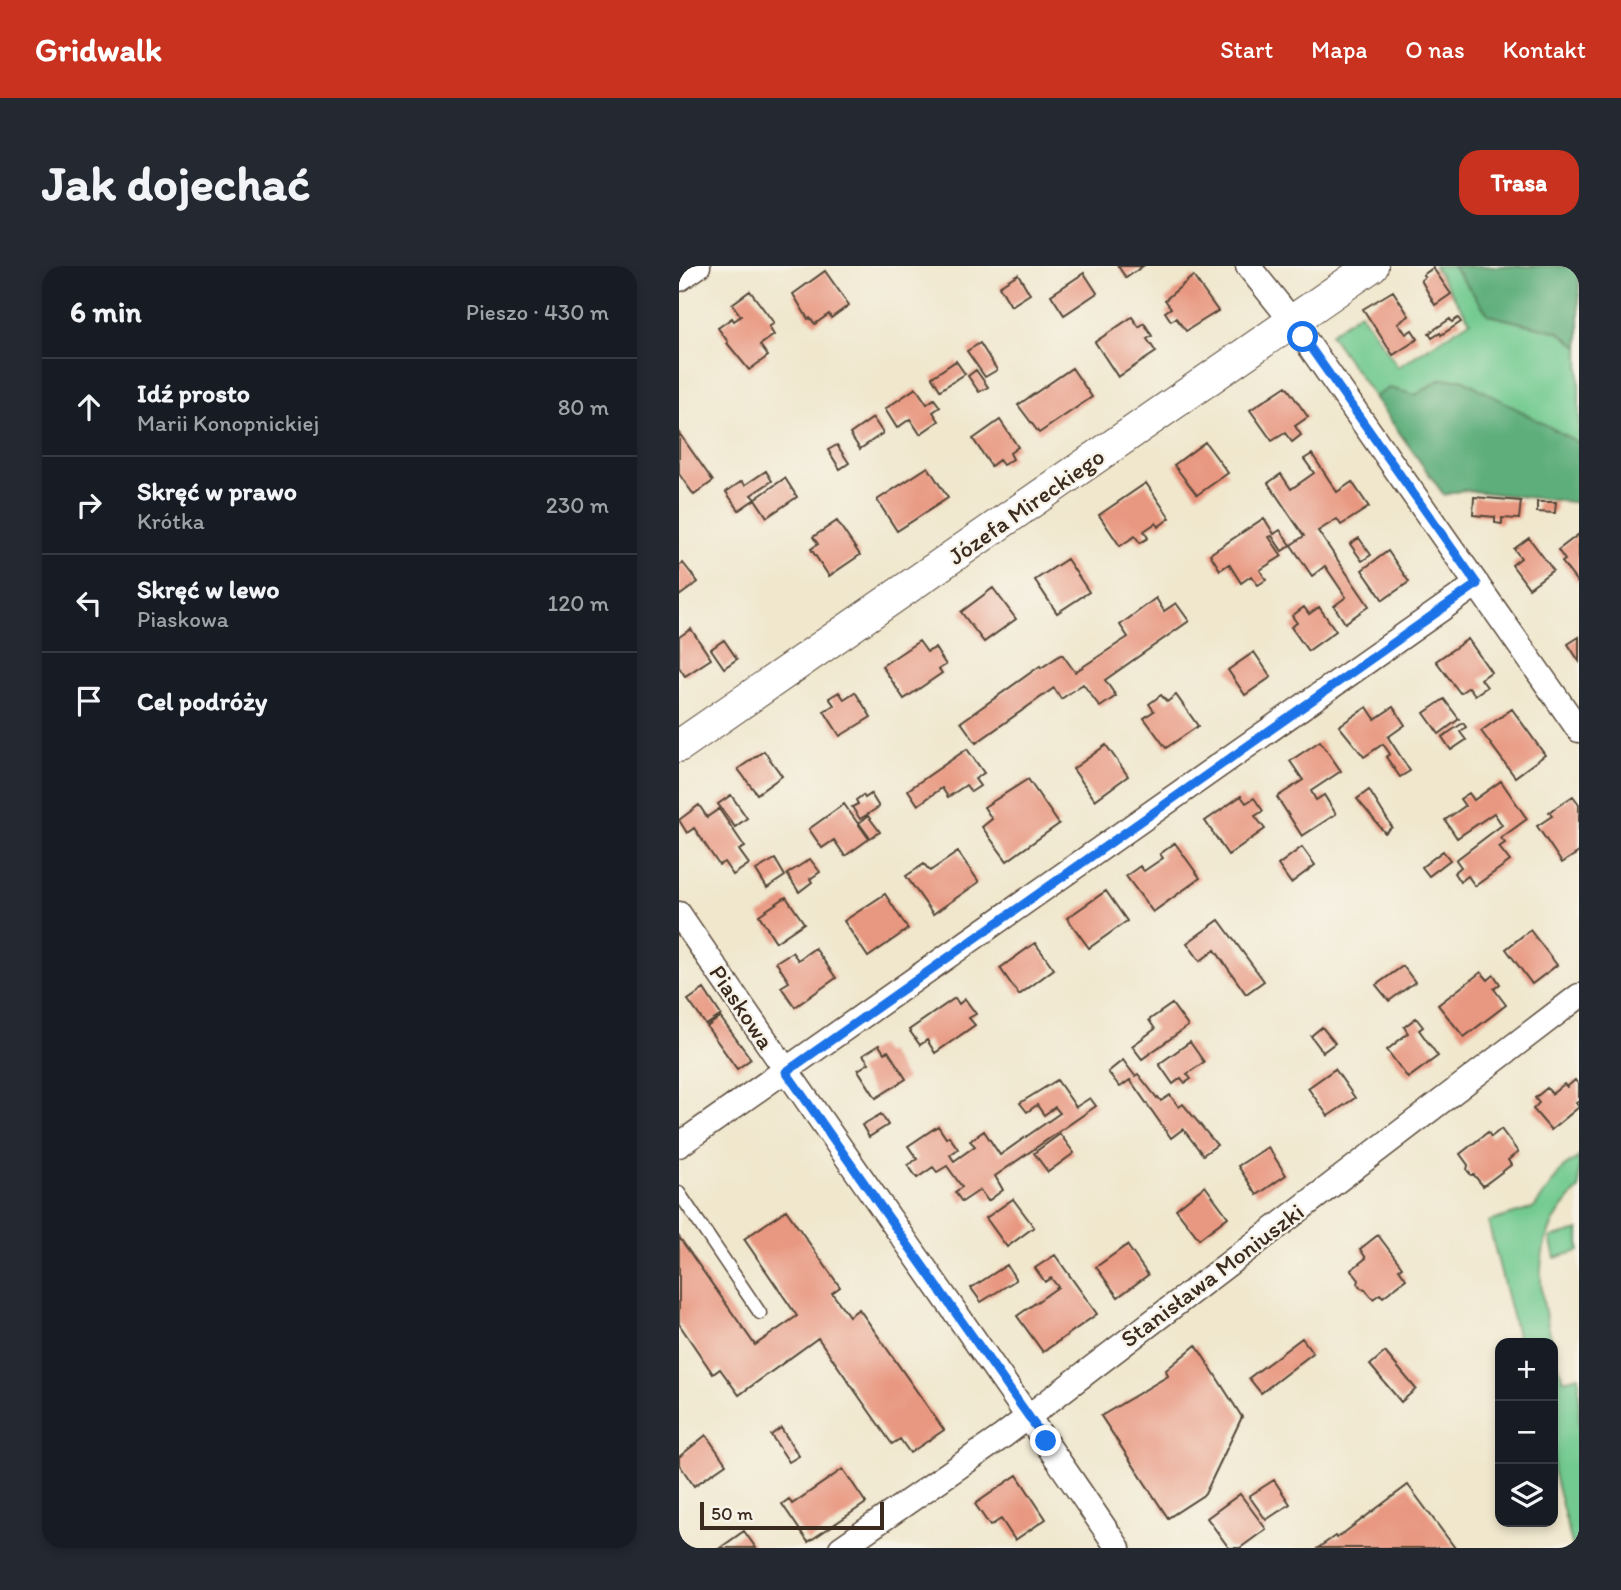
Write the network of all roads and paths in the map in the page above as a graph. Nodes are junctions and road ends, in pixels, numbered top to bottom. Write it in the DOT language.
graph roads {
  1 [pos="698,266"];
  2 [pos="1248,266"];
  3 [pos="1372,266"];
  4 [pos="679,279"];
  5 [pos="1292,321"];
  6 [pos="1477,584"];
  7 [pos="1579,730"];
  8 [pos="679,746"];
  9 [pos="679,914"];
  10 [pos="1579,996"];
  11 [pos="786,1072"];
  12 [pos="679,1145"];
  13 [pos="679,1193"];
  14 [pos="760,1313"];
  15 [pos="1028,1415"];
  16 [pos="841,1548"];
  17 [pos="1118,1548"];
  1 -- 4 [label="street"];
  2 -- 5 [label="street"];
  3 -- 5 [label="street, Józefa Mireckiego"];
  5 -- 6 [label="street"];
  5 -- 8 [label="street, Józefa Mireckiego"];
  6 -- 7 [label="street"];
  6 -- 11 [label="street"];
  9 -- 11 [label="street, Piaskowa"];
  10 -- 15 [label="street, Stanisława Moniuszki"];
  11 -- 12 [label="street"];
  11 -- 15 [label="street, Piaskowa"];
  13 -- 14 [label="lane"];
  15 -- 16 [label="street, Stanisława Moniuszki"];
  15 -- 17 [label="street, Piaskowa"];
}
